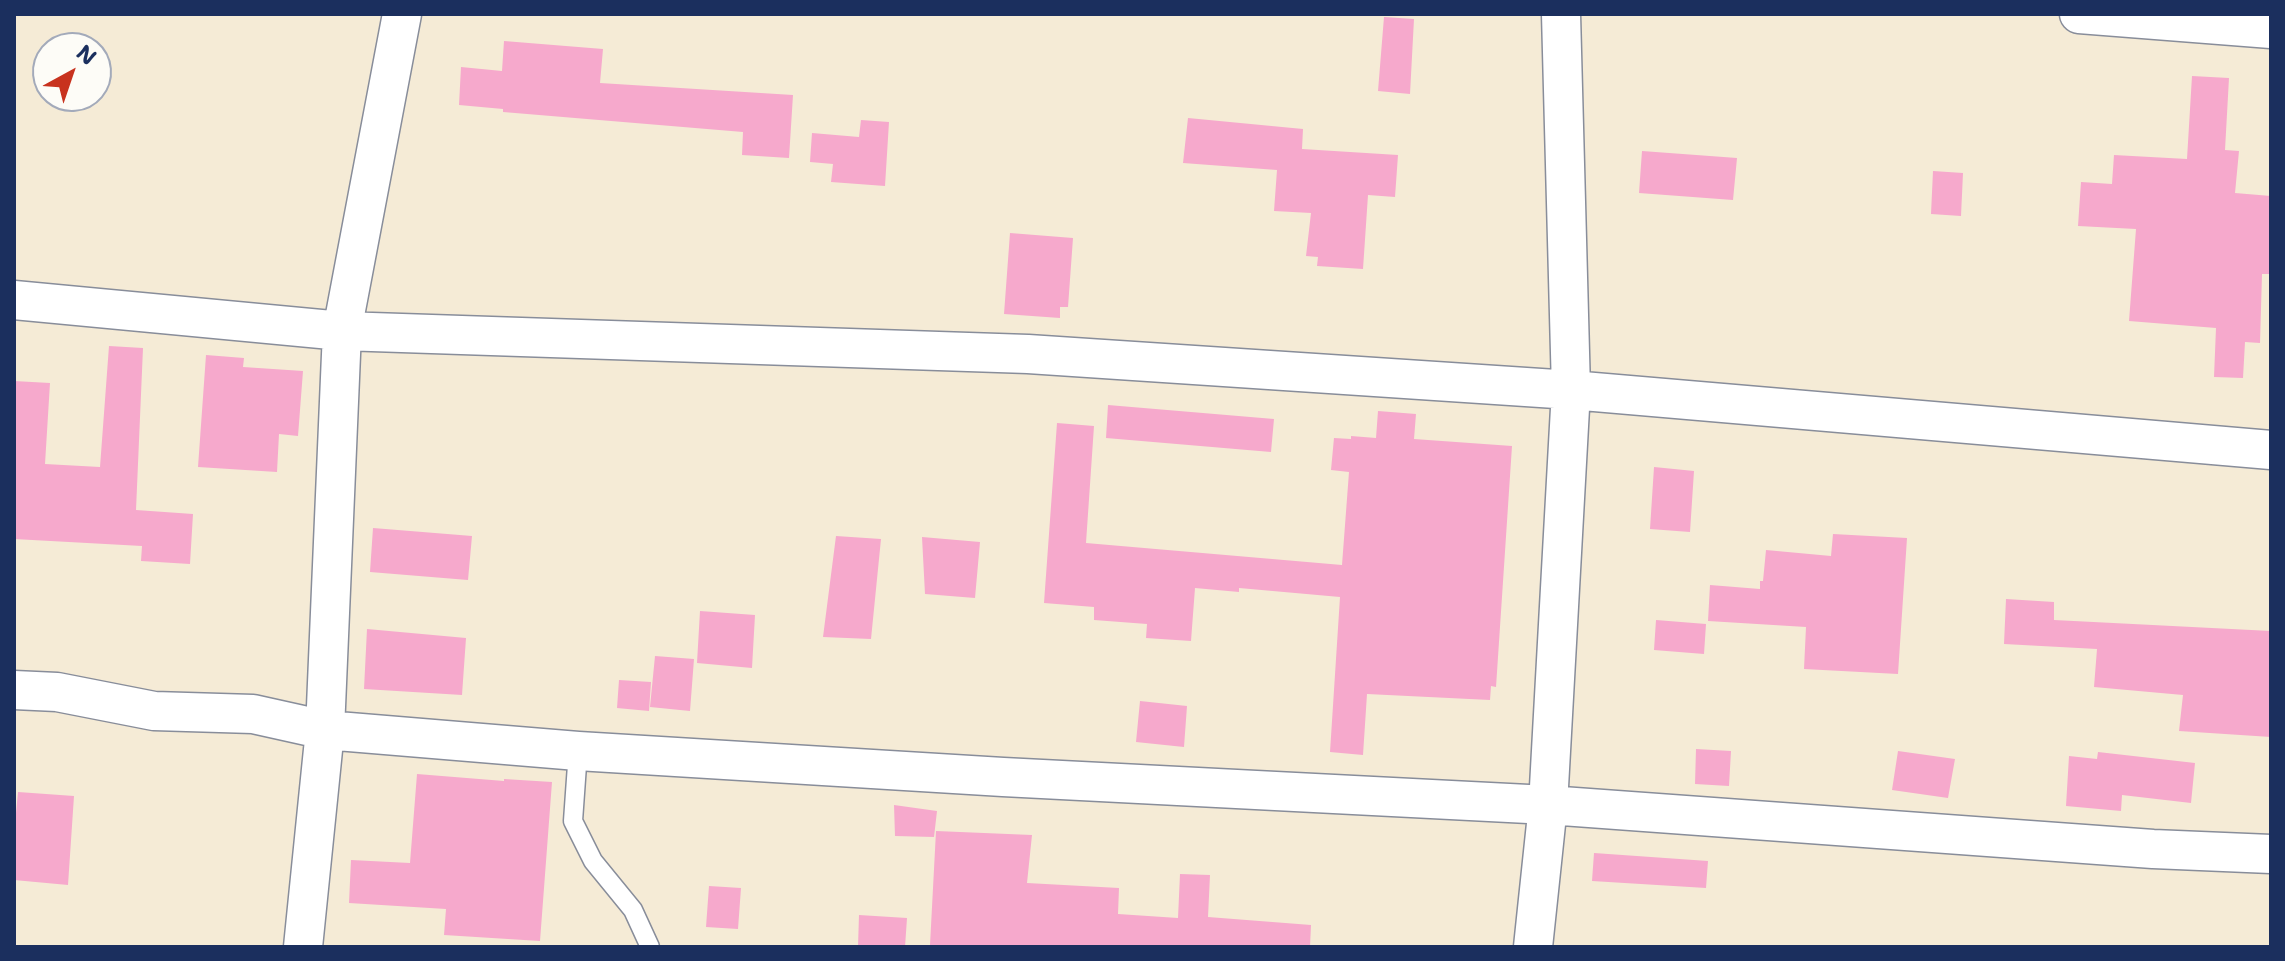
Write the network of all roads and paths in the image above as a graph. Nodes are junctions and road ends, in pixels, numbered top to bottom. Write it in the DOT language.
graph roads {
  1 [pos="402,14"];
  2 [pos="1561,14"];
  3 [pos="2079,14"];
  4 [pos="2271,29"];
  5 [pos="14,300"];
  6 [pos="342,331"];
  7 [pos="1571,390"];
  8 [pos="2271,450"];
  9 [pos="14,690"];
  10 [pos="325,730"];
  11 [pos="578,751"];
  12 [pos="1548,805"];
  13 [pos="2271,854"];
  14 [pos="303,947"];
  15 [pos="650,947"];
  16 [pos="1533,947"];
  1 -- 6 [label="street"];
  2 -- 7 [label="street"];
  3 -- 4 [label="street"];
  5 -- 6 [label="street"];
  6 -- 7 [label="street"];
  6 -- 10 [label="street"];
  7 -- 8 [label="street"];
  7 -- 12 [label="street"];
  9 -- 10 [label="street"];
  10 -- 11 [label="street"];
  10 -- 14 [label="street"];
  11 -- 12 [label="street"];
  11 -- 15 [label="lane"];
  12 -- 13 [label="street"];
  12 -- 16 [label="street"];
}
